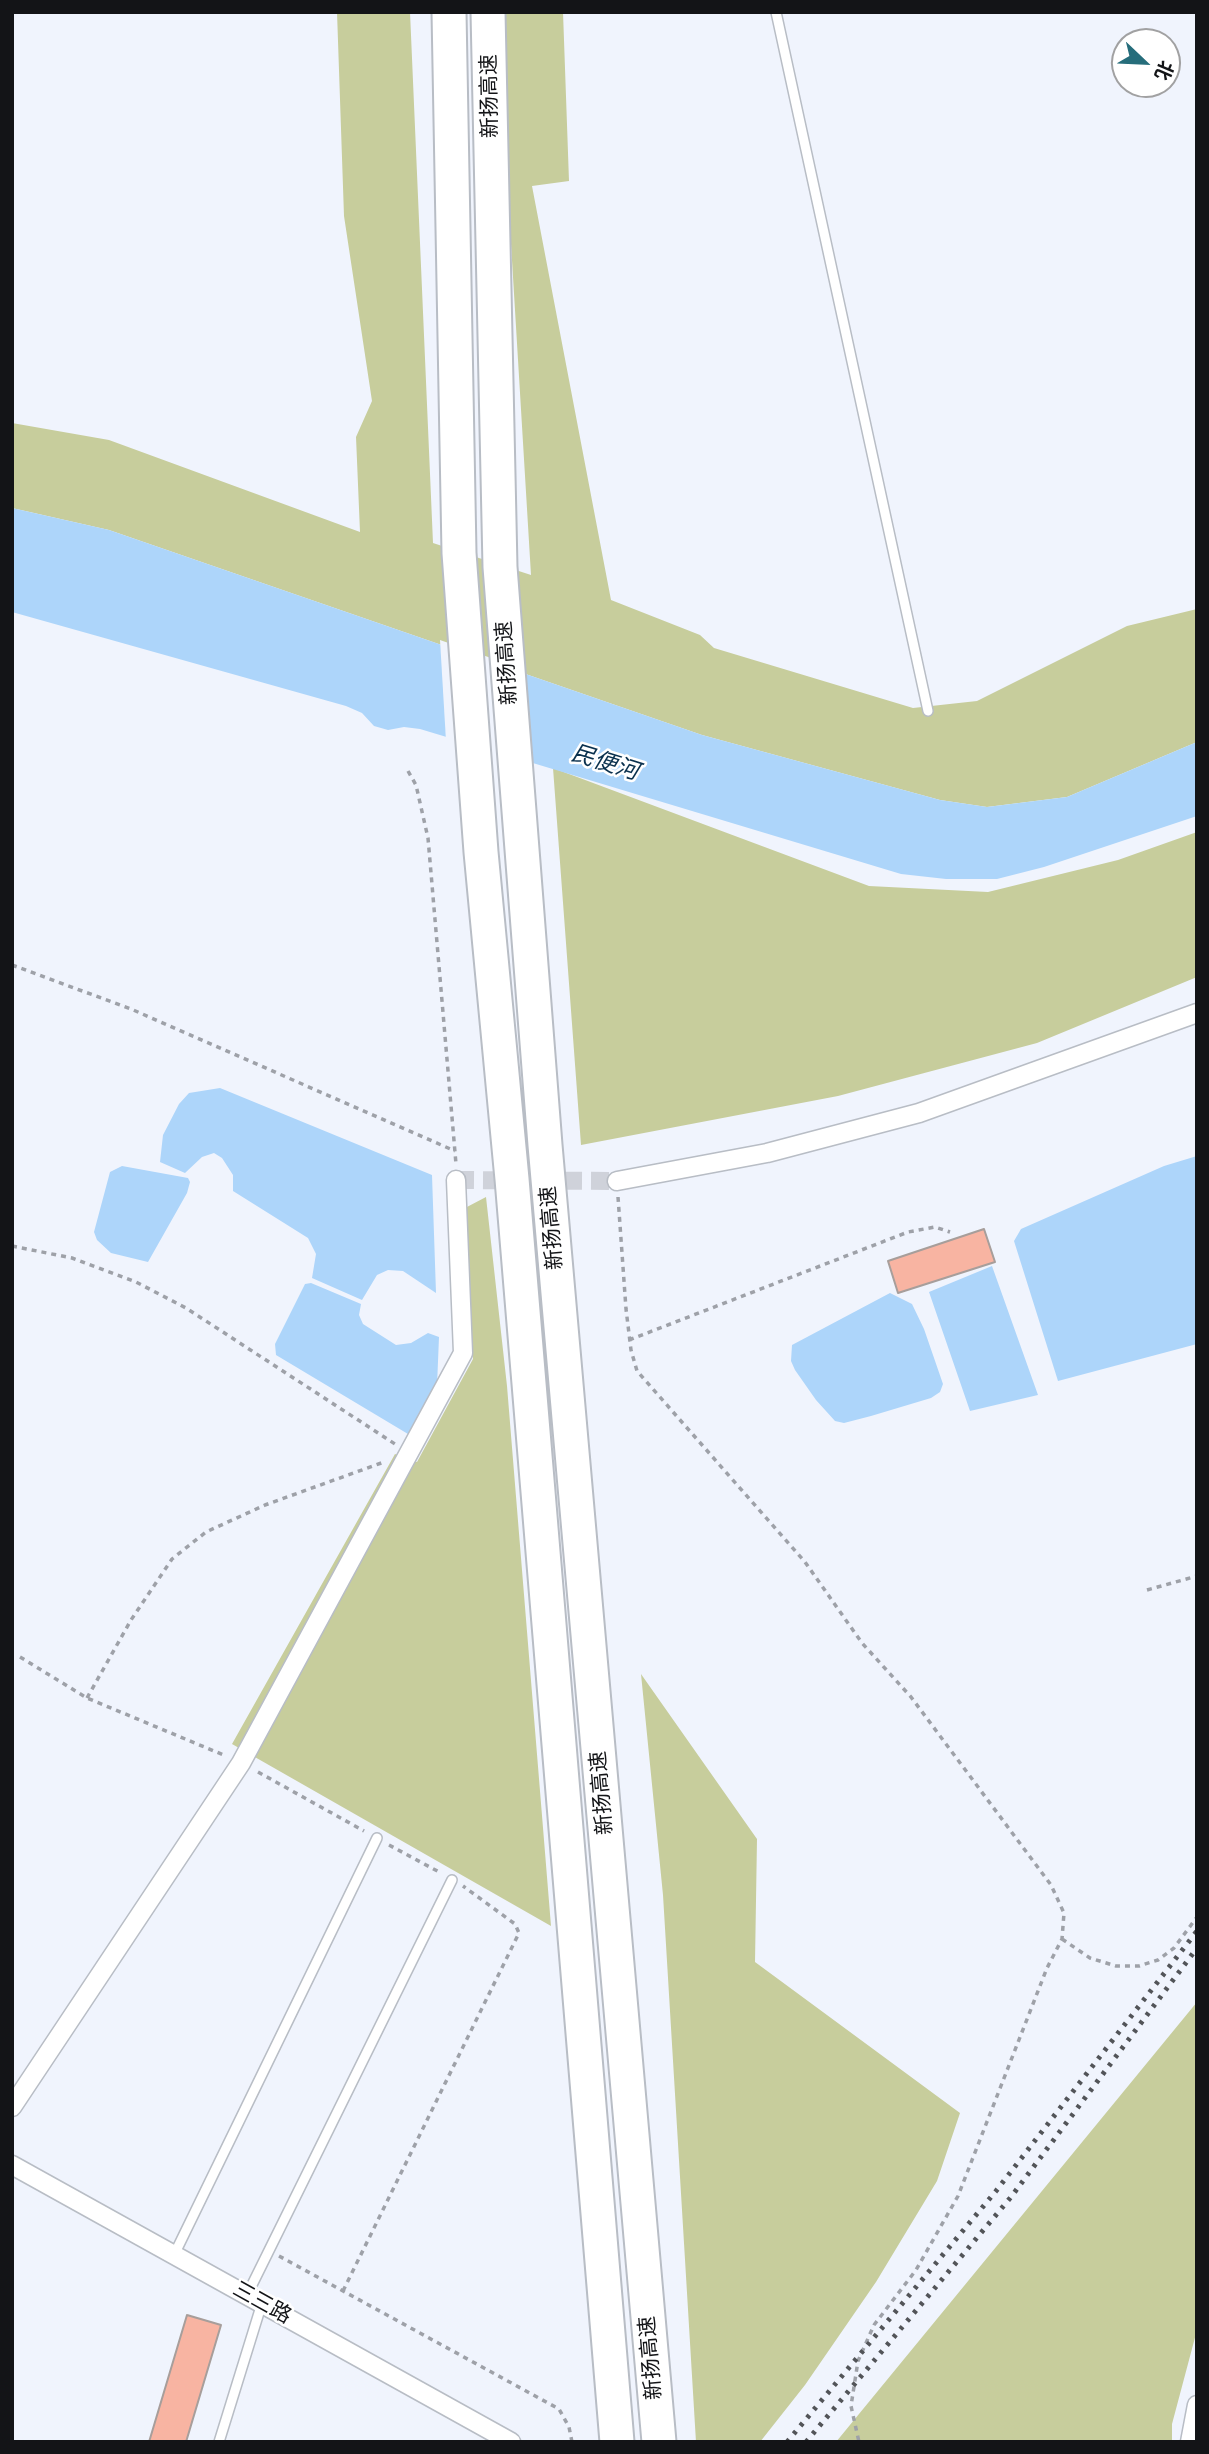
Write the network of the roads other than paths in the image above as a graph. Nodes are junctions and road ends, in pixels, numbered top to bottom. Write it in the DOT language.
graph roads {
  1 [pos="449,12"];
  2 [pos="488,12"];
  3 [pos="776,12"];
  4 [pos="928,711"];
  5 [pos="1197,1013"];
  6 [pos="456,1180"];
  7 [pos="617,1181"];
  8 [pos="377,1838"];
  9 [pos="452,1880"];
  10 [pos="12,2107"];
  11 [pos="12,2165"];
  12 [pos="174,2255"];
  13 [pos="255,2299"];
  14 [pos="1197,2405"];
  15 [pos="219,2442"];
  16 [pos="511,2442"];
  17 [pos="617,2442"];
  18 [pos="659,2442"];
  19 [pos="1190,2442"];
  1 -- 17 [label="highway, 新扬高速"];
  2 -- 18 [label="highway, 新扬高速"];
  3 -- 4 [label="lane"];
  5 -- 7 [label="street"];
  6 -- 10 [label="street"];
  8 -- 12 [label="lane"];
  9 -- 13 [label="lane"];
  11 -- 12 [label="street, 三三路"];
  12 -- 13 [label="street, 三三路"];
  13 -- 15 [label="lane"];
  13 -- 16 [label="street, 三三路"];
  14 -- 19 [label="street"];
}
